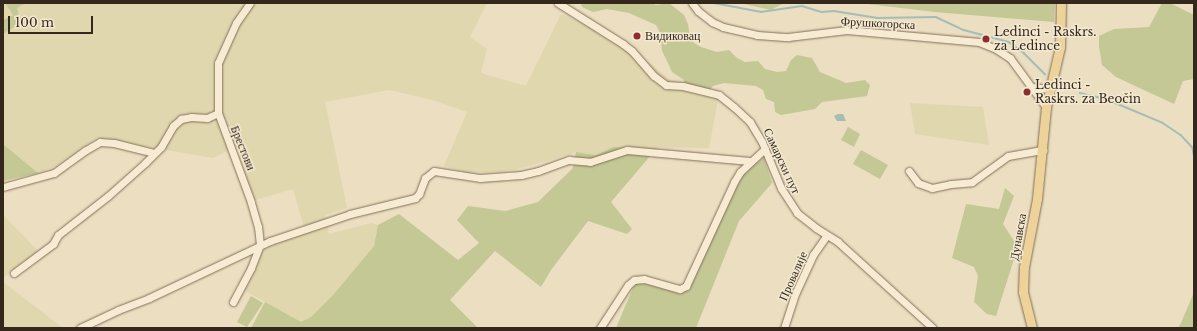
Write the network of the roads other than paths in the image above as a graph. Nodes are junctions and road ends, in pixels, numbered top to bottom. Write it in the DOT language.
graph roads {
  1 [pos="250,3"];
  2 [pos="558,3"];
  3 [pos="692,3"];
  4 [pos="1061,3"];
  5 [pos="1031,87"];
  6 [pos="1050,90"];
  7 [pos="1046,107"];
  8 [pos="218,113"];
  9 [pos="765,148"];
  10 [pos="1043,150"];
  11 [pos="154,154"];
  12 [pos="750,161"];
  13 [pos="909,171"];
  14 [pos="3,188"];
  15 [pos="827,235"];
  16 [pos="260,245"];
  17 [pos="14,273"];
  18 [pos="233,302"];
  19 [pos="80,328"];
  20 [pos="600,328"];
  21 [pos="784,328"];
  22 [pos="933,328"];
  23 [pos="1032,328"];
  1 -- 8 [label="street, Брестови"];
  2 -- 9 [label="street, Самарски пут"];
  3 -- 5 [label="street, Фрушкогорска"];
  4 -- 6 [label="main road, Дунавска"];
  5 -- 6 [label="street"];
  5 -- 7 [label="street, Фрушкогорска"];
  6 -- 7 [label="main road, Дунавска"];
  7 -- 10 [label="main road, Дунавска"];
  8 -- 11 [label="street"];
  8 -- 16 [label="street, Брестови"];
  9 -- 12 [label="street"];
  9 -- 15 [label="street, Самарски пут"];
  10 -- 13 [label="street"];
  10 -- 23 [label="main road, Дунавска"];
  11 -- 14 [label="street"];
  11 -- 17 [label="street"];
  12 -- 16 [label="street"];
  12 -- 20 [label="street"];
  15 -- 21 [label="street, Провалије"];
  15 -- 22 [label="street, Самарски пут"];
  16 -- 18 [label="street, Брестови"];
  16 -- 19 [label="street"];
}
